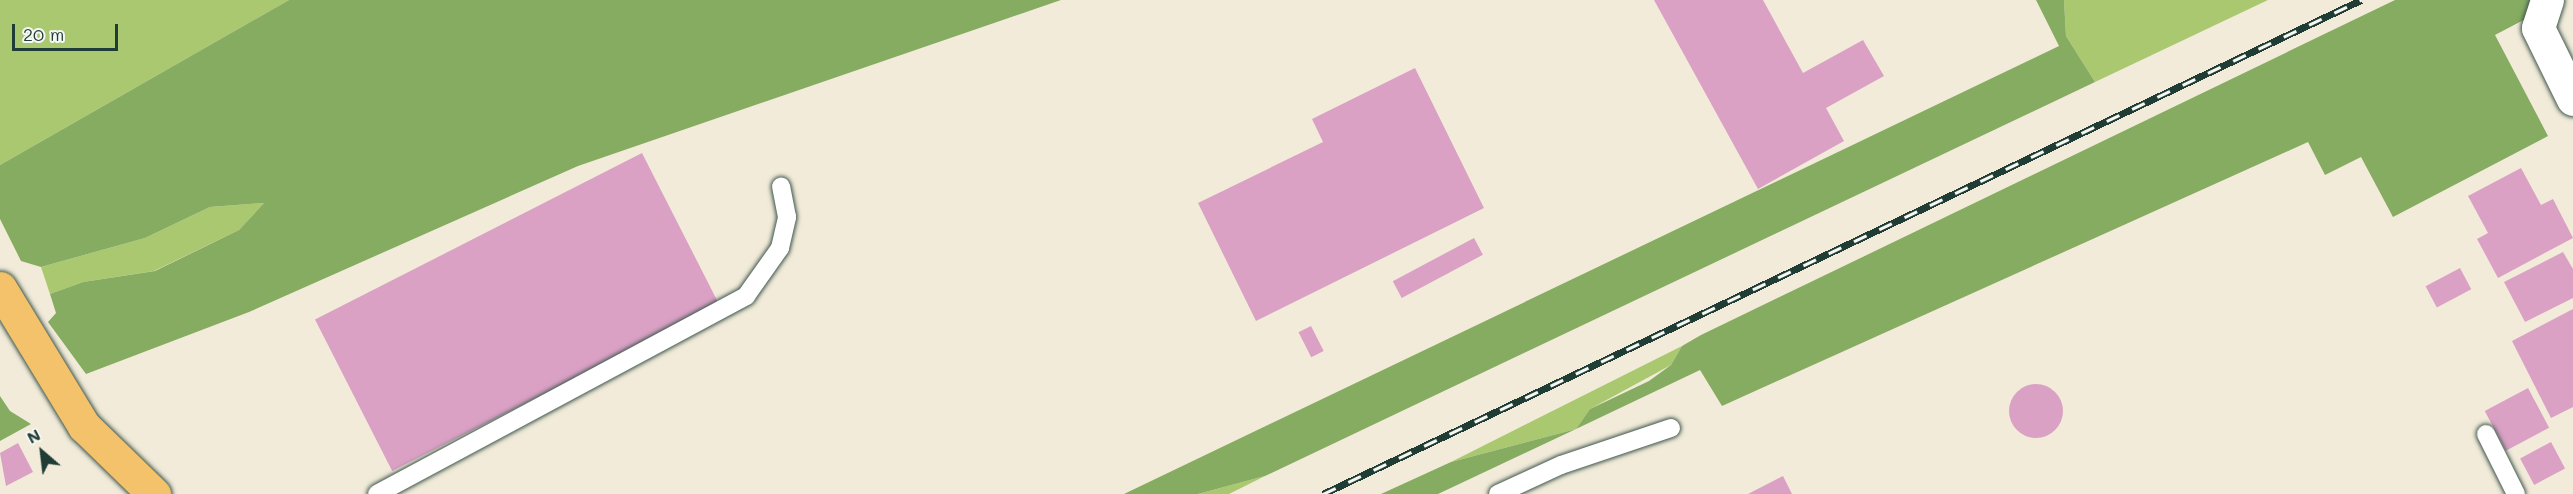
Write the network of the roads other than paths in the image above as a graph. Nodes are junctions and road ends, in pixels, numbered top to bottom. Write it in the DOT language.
graph roads {
  1 [pos="2547,0"];
  2 [pos="2573,99"];
  3 [pos="781,186"];
  4 [pos="0,288"];
  5 [pos="1671,428"];
  6 [pos="2486,434"];
  7 [pos="154,494"];
  8 [pos="377,494"];
  9 [pos="1498,494"];
  10 [pos="2517,494"];
  1 -- 2 [label="street"];
  3 -- 8 [label="lane"];
  4 -- 7 [label="main road"];
  5 -- 9 [label="lane"];
  6 -- 10 [label="lane"];
}
